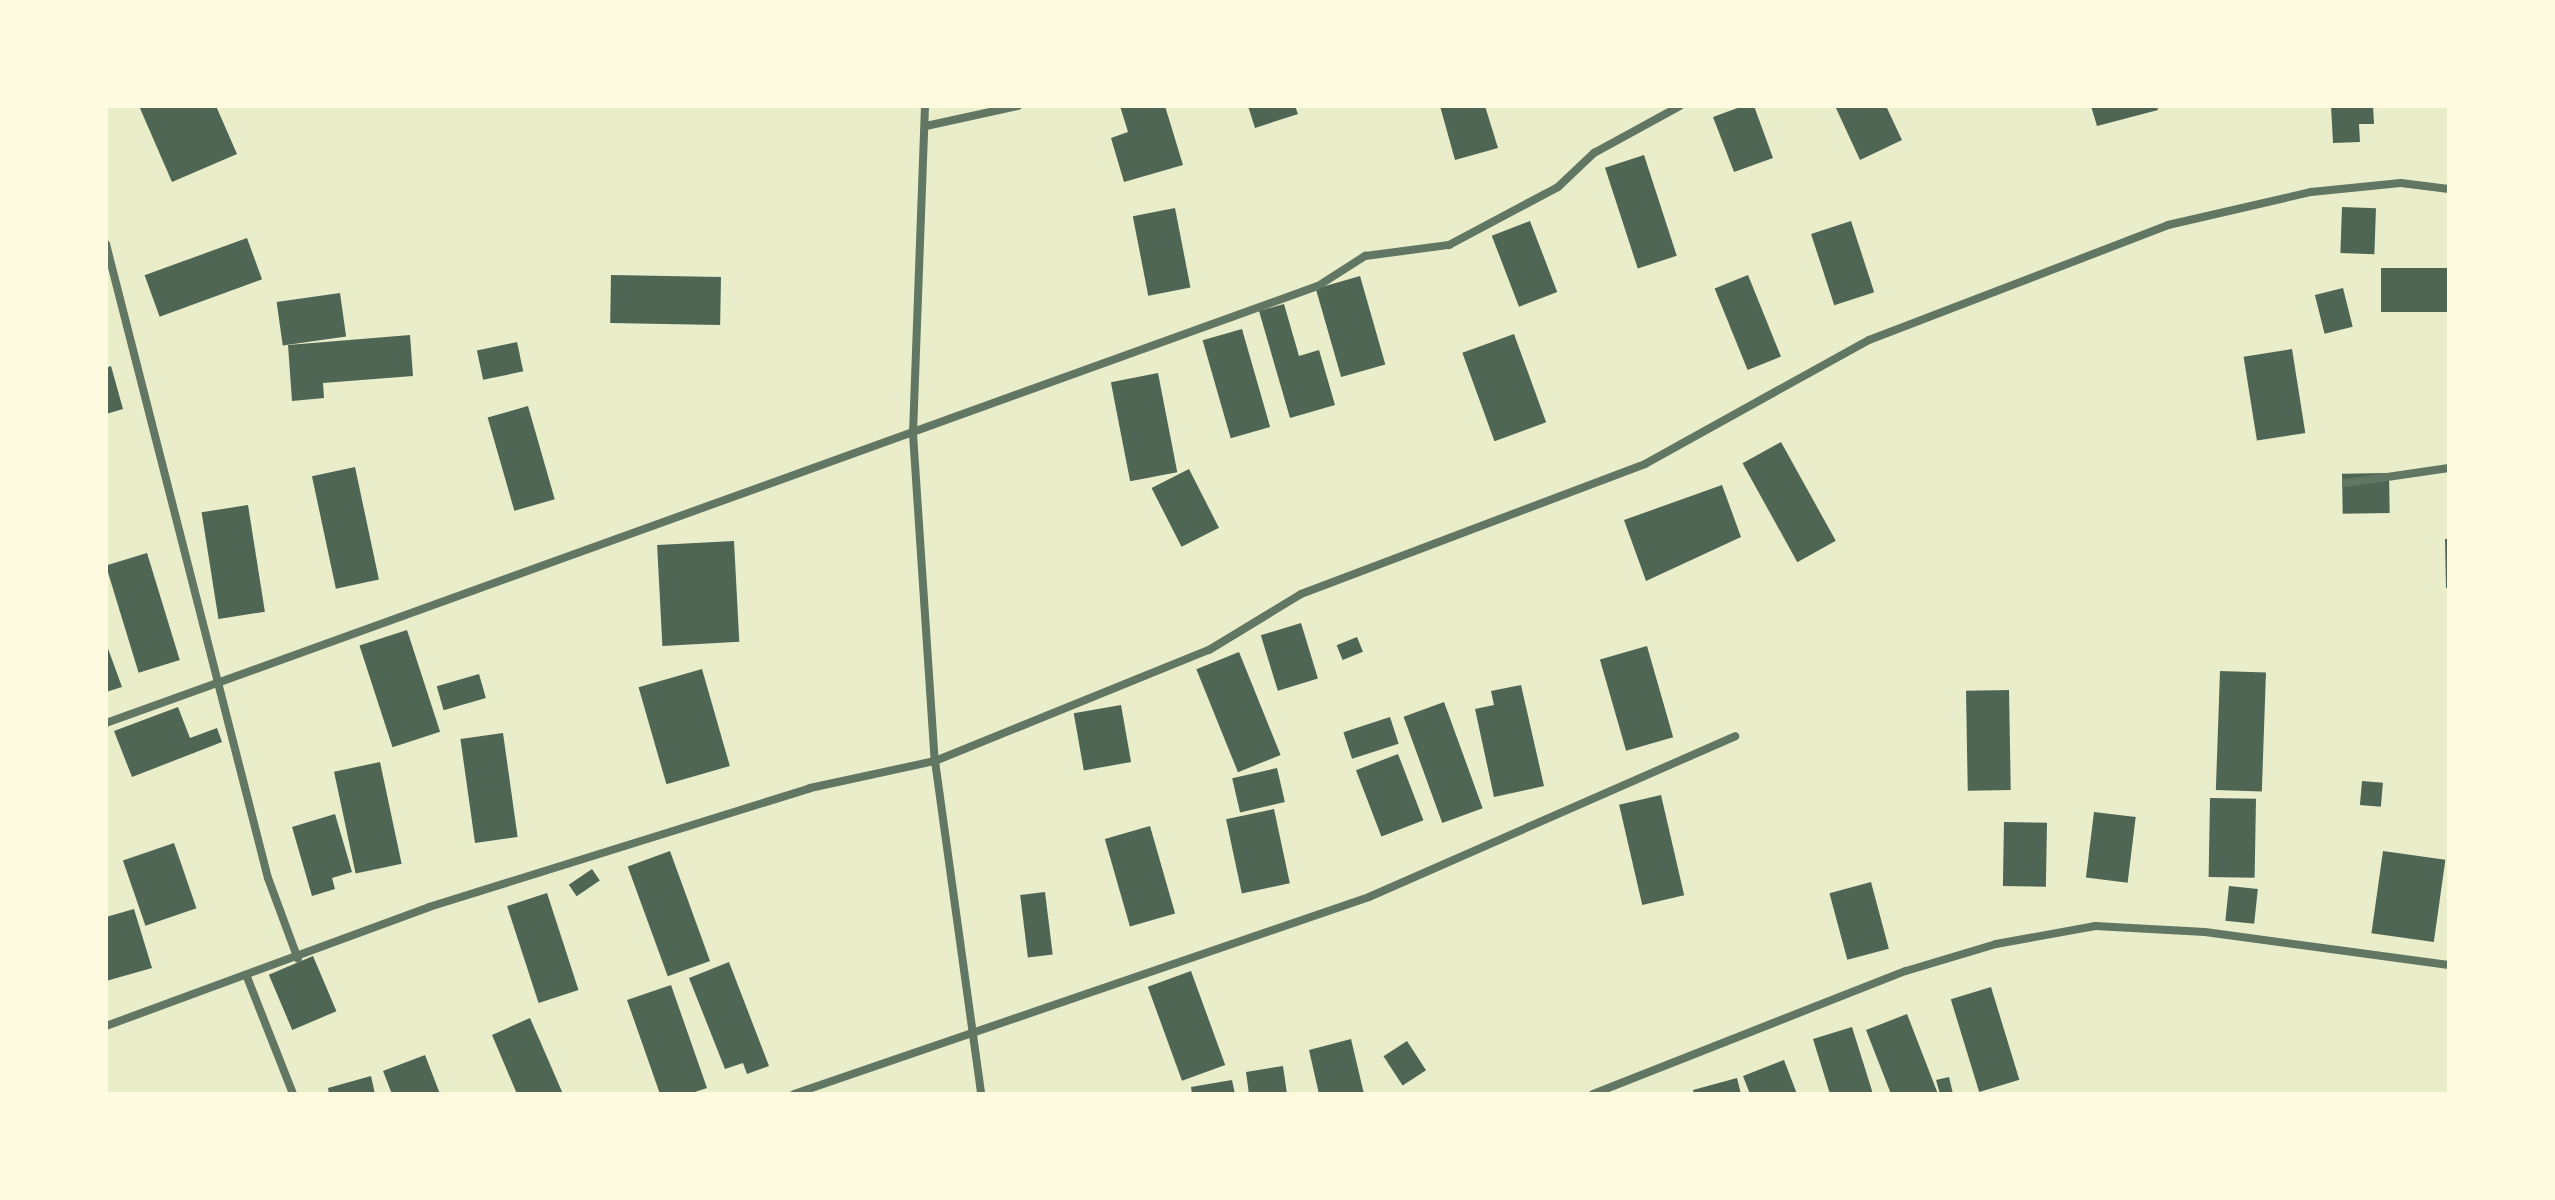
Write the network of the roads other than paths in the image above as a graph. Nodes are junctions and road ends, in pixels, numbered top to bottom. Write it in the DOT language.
graph roads {
  1 [pos="925,106"];
  2 [pos="1018,106"];
  3 [pos="1680,106"];
  4 [pos="926,126"];
  5 [pos="2449,189"];
  6 [pos="106,244"];
  7 [pos="913,434"];
  8 [pos="2449,468"];
  9 [pos="2346,483"];
  10 [pos="221,679"];
  11 [pos="106,723"];
  12 [pos="1735,736"];
  13 [pos="935,761"];
  14 [pos="298,959"];
  15 [pos="2449,965"];
  16 [pos="247,977"];
  17 [pos="106,1026"];
  18 [pos="976,1035"];
  19 [pos="293,1094"];
  20 [pos="794,1094"];
  21 [pos="981,1094"];
  22 [pos="1593,1094"];
  1 -- 4 [label="street"];
  2 -- 4 [label="street"];
  3 -- 7 [label="street"];
  4 -- 7 [label="street"];
  5 -- 13 [label="street"];
  6 -- 10 [label="street"];
  7 -- 10 [label="street"];
  7 -- 13 [label="street"];
  8 -- 9 [label="street"];
  10 -- 11 [label="street"];
  10 -- 14 [label="street"];
  12 -- 18 [label="street"];
  13 -- 14 [label="street"];
  13 -- 18 [label="street"];
  14 -- 16 [label="street"];
  15 -- 22 [label="street"];
  16 -- 17 [label="street"];
  16 -- 19 [label="street"];
  18 -- 20 [label="street"];
  18 -- 21 [label="street"];
}
